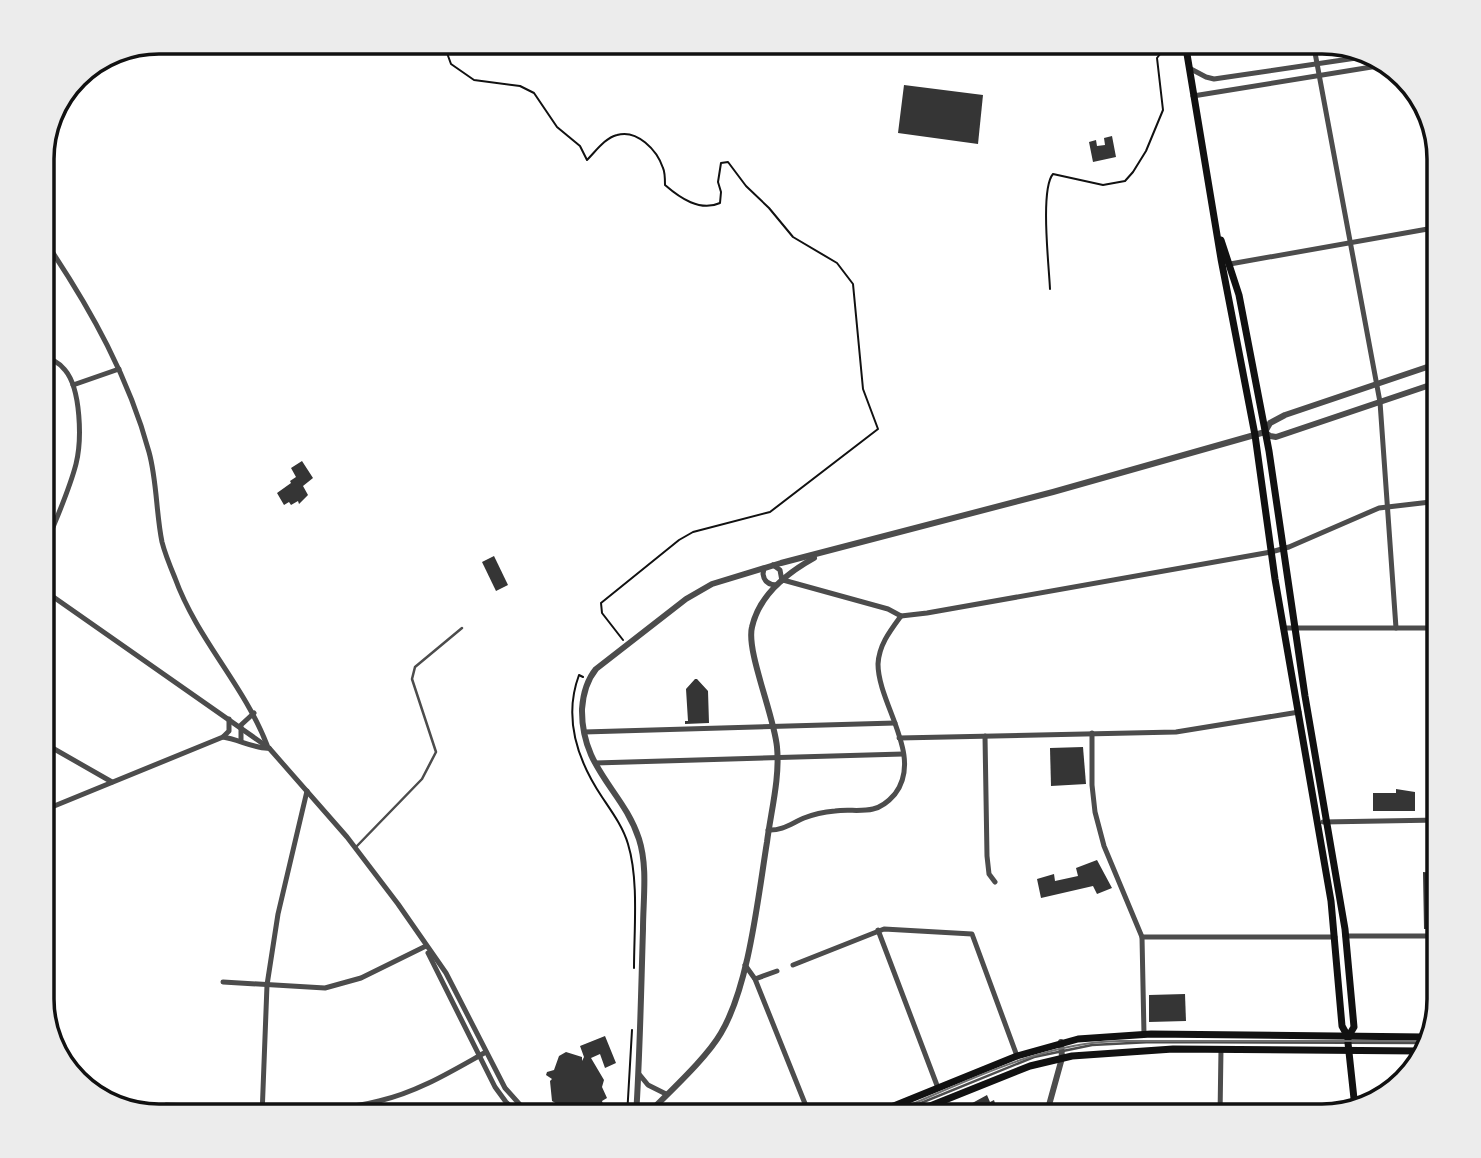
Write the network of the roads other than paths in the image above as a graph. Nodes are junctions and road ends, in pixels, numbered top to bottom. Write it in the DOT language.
graph roads {
  1 [pos="1187,54"];
  2 [pos="1315,54"];
  3 [pos="1352,59"];
  4 [pos="1317,65"];
  5 [pos="1371,67"];
  6 [pos="1189,68"];
  7 [pos="1319,75"];
  8 [pos="1193,96"];
  9 [pos="1427,229"];
  10 [pos="1218,233"];
  11 [pos="1352,242"];
  12 [pos="54,255"];
  13 [pos="1230,264"];
  14 [pos="54,362"];
  15 [pos="1427,367"];
  16 [pos="119,369"];
  17 [pos="1377,383"];
  18 [pos="73,385"];
  19 [pos="1427,386"];
  20 [pos="1380,402"];
  21 [pos="1260,408"];
  22 [pos="1285,415"];
  23 [pos="1265,432"];
  24 [pos="1255,435"];
  25 [pos="1427,502"];
  26 [pos="1387,507"];
  27 [pos="54,523"];
  28 [pos="1282,549"];
  29 [pos="1271,552"];
  30 [pos="822,553"];
  31 [pos="773,565"];
  32 [pos="764,568"];
  33 [pos="748,574"];
  34 [pos="763,577"];
  35 [pos="780,582"];
  36 [pos="54,597"];
  37 [pos="901,616"];
  38 [pos="462,628"];
  39 [pos="1284,628"];
  40 [pos="1295,628"];
  41 [pos="1396,628"];
  42 [pos="1427,628"];
  43 [pos="1298,712"];
  44 [pos="254,713"];
  45 [pos="229,719"];
  46 [pos="895,723"];
  47 [pos="774,725"];
  48 [pos="240,726"];
  49 [pos="584,732"];
  50 [pos="1092,733"];
  51 [pos="985,736"];
  52 [pos="223,737"];
  53 [pos="900,738"];
  54 [pos="241,740"];
  55 [pos="269,748"];
  56 [pos="54,749"];
  57 [pos="903,754"];
  58 [pos="778,758"];
  59 [pos="595,764"];
  60 [pos="113,783"];
  61 [pos="307,791"];
  62 [pos="54,806"];
  63 [pos="1427,820"];
  64 [pos="1317,822"];
  65 [pos="1326,822"];
  66 [pos="768,830"];
  67 [pos="355,848"];
  68 [pos="995,882"];
  69 [pos="878,930"];
  70 [pos="1345,936"];
  71 [pos="1427,936"];
  72 [pos="1142,937"];
  73 [pos="1335,937"];
  74 [pos="426,946"];
  75 [pos="745,964"];
  76 [pos="793,965"];
  77 [pos="777,971"];
  78 [pos="755,979"];
  79 [pos="223,982"];
  80 [pos="267,985"];
  81 [pos="1144,1034"];
  82 [pos="1419,1038"];
  83 [pos="1348,1044"];
  84 [pos="1416,1044"];
  85 [pos="1221,1046"];
  86 [pos="1062,1050"];
  87 [pos="1413,1050"];
  88 [pos="486,1052"];
  89 [pos="1017,1056"];
  90 [pos="478,1057"];
  91 [pos="639,1074"];
  92 [pos="938,1088"];
  93 [pos="666,1094"];
  94 [pos="1354,1098"];
  95 [pos="262,1104"];
  96 [pos="362,1104"];
  97 [pos="508,1104"];
  98 [pos="519,1104"];
  99 [pos="637,1104"];
  100 [pos="657,1104"];
  101 [pos="805,1104"];
  102 [pos="899,1104"];
  103 [pos="918,1104"];
  104 [pos="935,1104"];
  105 [pos="1049,1104"];
  106 [pos="1220,1104"];
  1 -- 6 [label="main road"];
  2 -- 4 [label="street"];
  3 -- 4 [label="street"];
  4 -- 6 [label="street"];
  4 -- 7 [label="street"];
  5 -- 7 [label="street"];
  6 -- 8 [label="main road"];
  7 -- 8 [label="street"];
  7 -- 11 [label="street"];
  8 -- 10 [label="main road"];
  9 -- 11 [label="street"];
  10 -- 13 [label="main road"];
  10 -- 24 [label="main road"];
  11 -- 13 [label="street"];
  11 -- 17 [label="street"];
  12 -- 16 [label="street"];
  13 -- 21 [label="main road"];
  14 -- 18 [label="street"];
  15 -- 17 [label="street"];
  16 -- 18 [label="street"];
  16 -- 44 [label="street"];
  17 -- 20 [label="street"];
  17 -- 22 [label="street"];
  18 -- 27 [label="street"];
  19 -- 20 [label="street"];
  20 -- 23 [label="street"];
  20 -- 26 [label="street"];
  21 -- 22 [label="street"];
  21 -- 23 [label="main road"];
  22 -- 23 [label="street"];
  23 -- 24 [label="street"];
  23 -- 28 [label="main road"];
  24 -- 29 [label="main road"];
  24 -- 30 [label="street"];
  25 -- 26 [label="street"];
  26 -- 28 [label="street"];
  26 -- 41 [label="street"];
  28 -- 29 [label="street"];
  28 -- 40 [label="main road"];
  29 -- 37 [label="street"];
  29 -- 39 [label="main road"];
  30 -- 31 [label="street"];
  30 -- 35 [label="street"];
  31 -- 32 [label="street"];
  31 -- 35 [label="street"];
  32 -- 33 [label="street"];
  32 -- 34 [label="street"];
  33 -- 34 [label="street"];
  33 -- 49 [label="street"];
  34 -- 35 [label="street"];
  35 -- 37 [label="street"];
  35 -- 47 [label="street"];
  36 -- 45 [label="street"];
  37 -- 46 [label="street"];
  38 -- 67 [label="lane"];
  39 -- 40 [label="street"];
  39 -- 43 [label="main road"];
  40 -- 41 [label="street"];
  40 -- 65 [label="main road"];
  41 -- 42 [label="street"];
  43 -- 50 [label="street"];
  43 -- 64 [label="main road"];
  44 -- 48 [label="street"];
  44 -- 55 [label="street"];
  45 -- 48 [label="street"];
  45 -- 52 [label="street"];
  46 -- 47 [label="street"];
  46 -- 53 [label="street"];
  47 -- 49 [label="street"];
  47 -- 58 [label="street"];
  48 -- 54 [label="street"];
  48 -- 55 [label="street"];
  49 -- 59 [label="street"];
  50 -- 51 [label="street"];
  50 -- 72 [label="street"];
  51 -- 53 [label="street"];
  51 -- 68 [label="street"];
  52 -- 54 [label="street"];
  52 -- 60 [label="street"];
  53 -- 57 [label="street"];
  54 -- 55 [label="street"];
  55 -- 61 [label="street"];
  56 -- 60 [label="street"];
  57 -- 58 [label="street"];
  57 -- 66 [label="street"];
  58 -- 59 [label="street"];
  58 -- 66 [label="street"];
  59 -- 91 [label="street"];
  60 -- 62 [label="street"];
  61 -- 67 [label="street"];
  61 -- 80 [label="street"];
  63 -- 65 [label="street"];
  64 -- 65 [label="street"];
  64 -- 73 [label="main road"];
  65 -- 70 [label="main road"];
  66 -- 75 [label="street"];
  67 -- 74 [label="street"];
  69 -- 76 [label="street"];
  69 -- 89 [label="street"];
  69 -- 92 [label="street"];
  70 -- 71 [label="street"];
  70 -- 83 [label="main road"];
  72 -- 73 [label="street"];
  72 -- 81 [label="street"];
  73 -- 83 [label="main road"];
  74 -- 80 [label="street"];
  74 -- 88 [label="street"];
  74 -- 90 [label="street"];
  75 -- 78 [label="street"];
  75 -- 93 [label="street"];
  77 -- 78 [label="street"];
  78 -- 101 [label="street"];
  79 -- 80 [label="street"];
  80 -- 95 [label="street"];
  81 -- 83 [label="main road"];
  81 -- 86 [label="main road"];
  82 -- 83 [label="main road"];
  83 -- 84 [label="lane"];
  83 -- 85 [label="main road"];
  83 -- 87 [label="main road"];
  83 -- 94 [label="main road"];
  85 -- 86 [label="main road"];
  85 -- 106 [label="street"];
  86 -- 89 [label="main road"];
  86 -- 103 [label="lane"];
  86 -- 104 [label="main road"];
  86 -- 105 [label="street"];
  88 -- 90 [label="street"];
  88 -- 98 [label="street"];
  89 -- 92 [label="main road"];
  90 -- 96 [label="street"];
  90 -- 97 [label="street"];
  91 -- 93 [label="street"];
  91 -- 99 [label="street"];
  92 -- 102 [label="main road"];
  93 -- 100 [label="street"];
}
